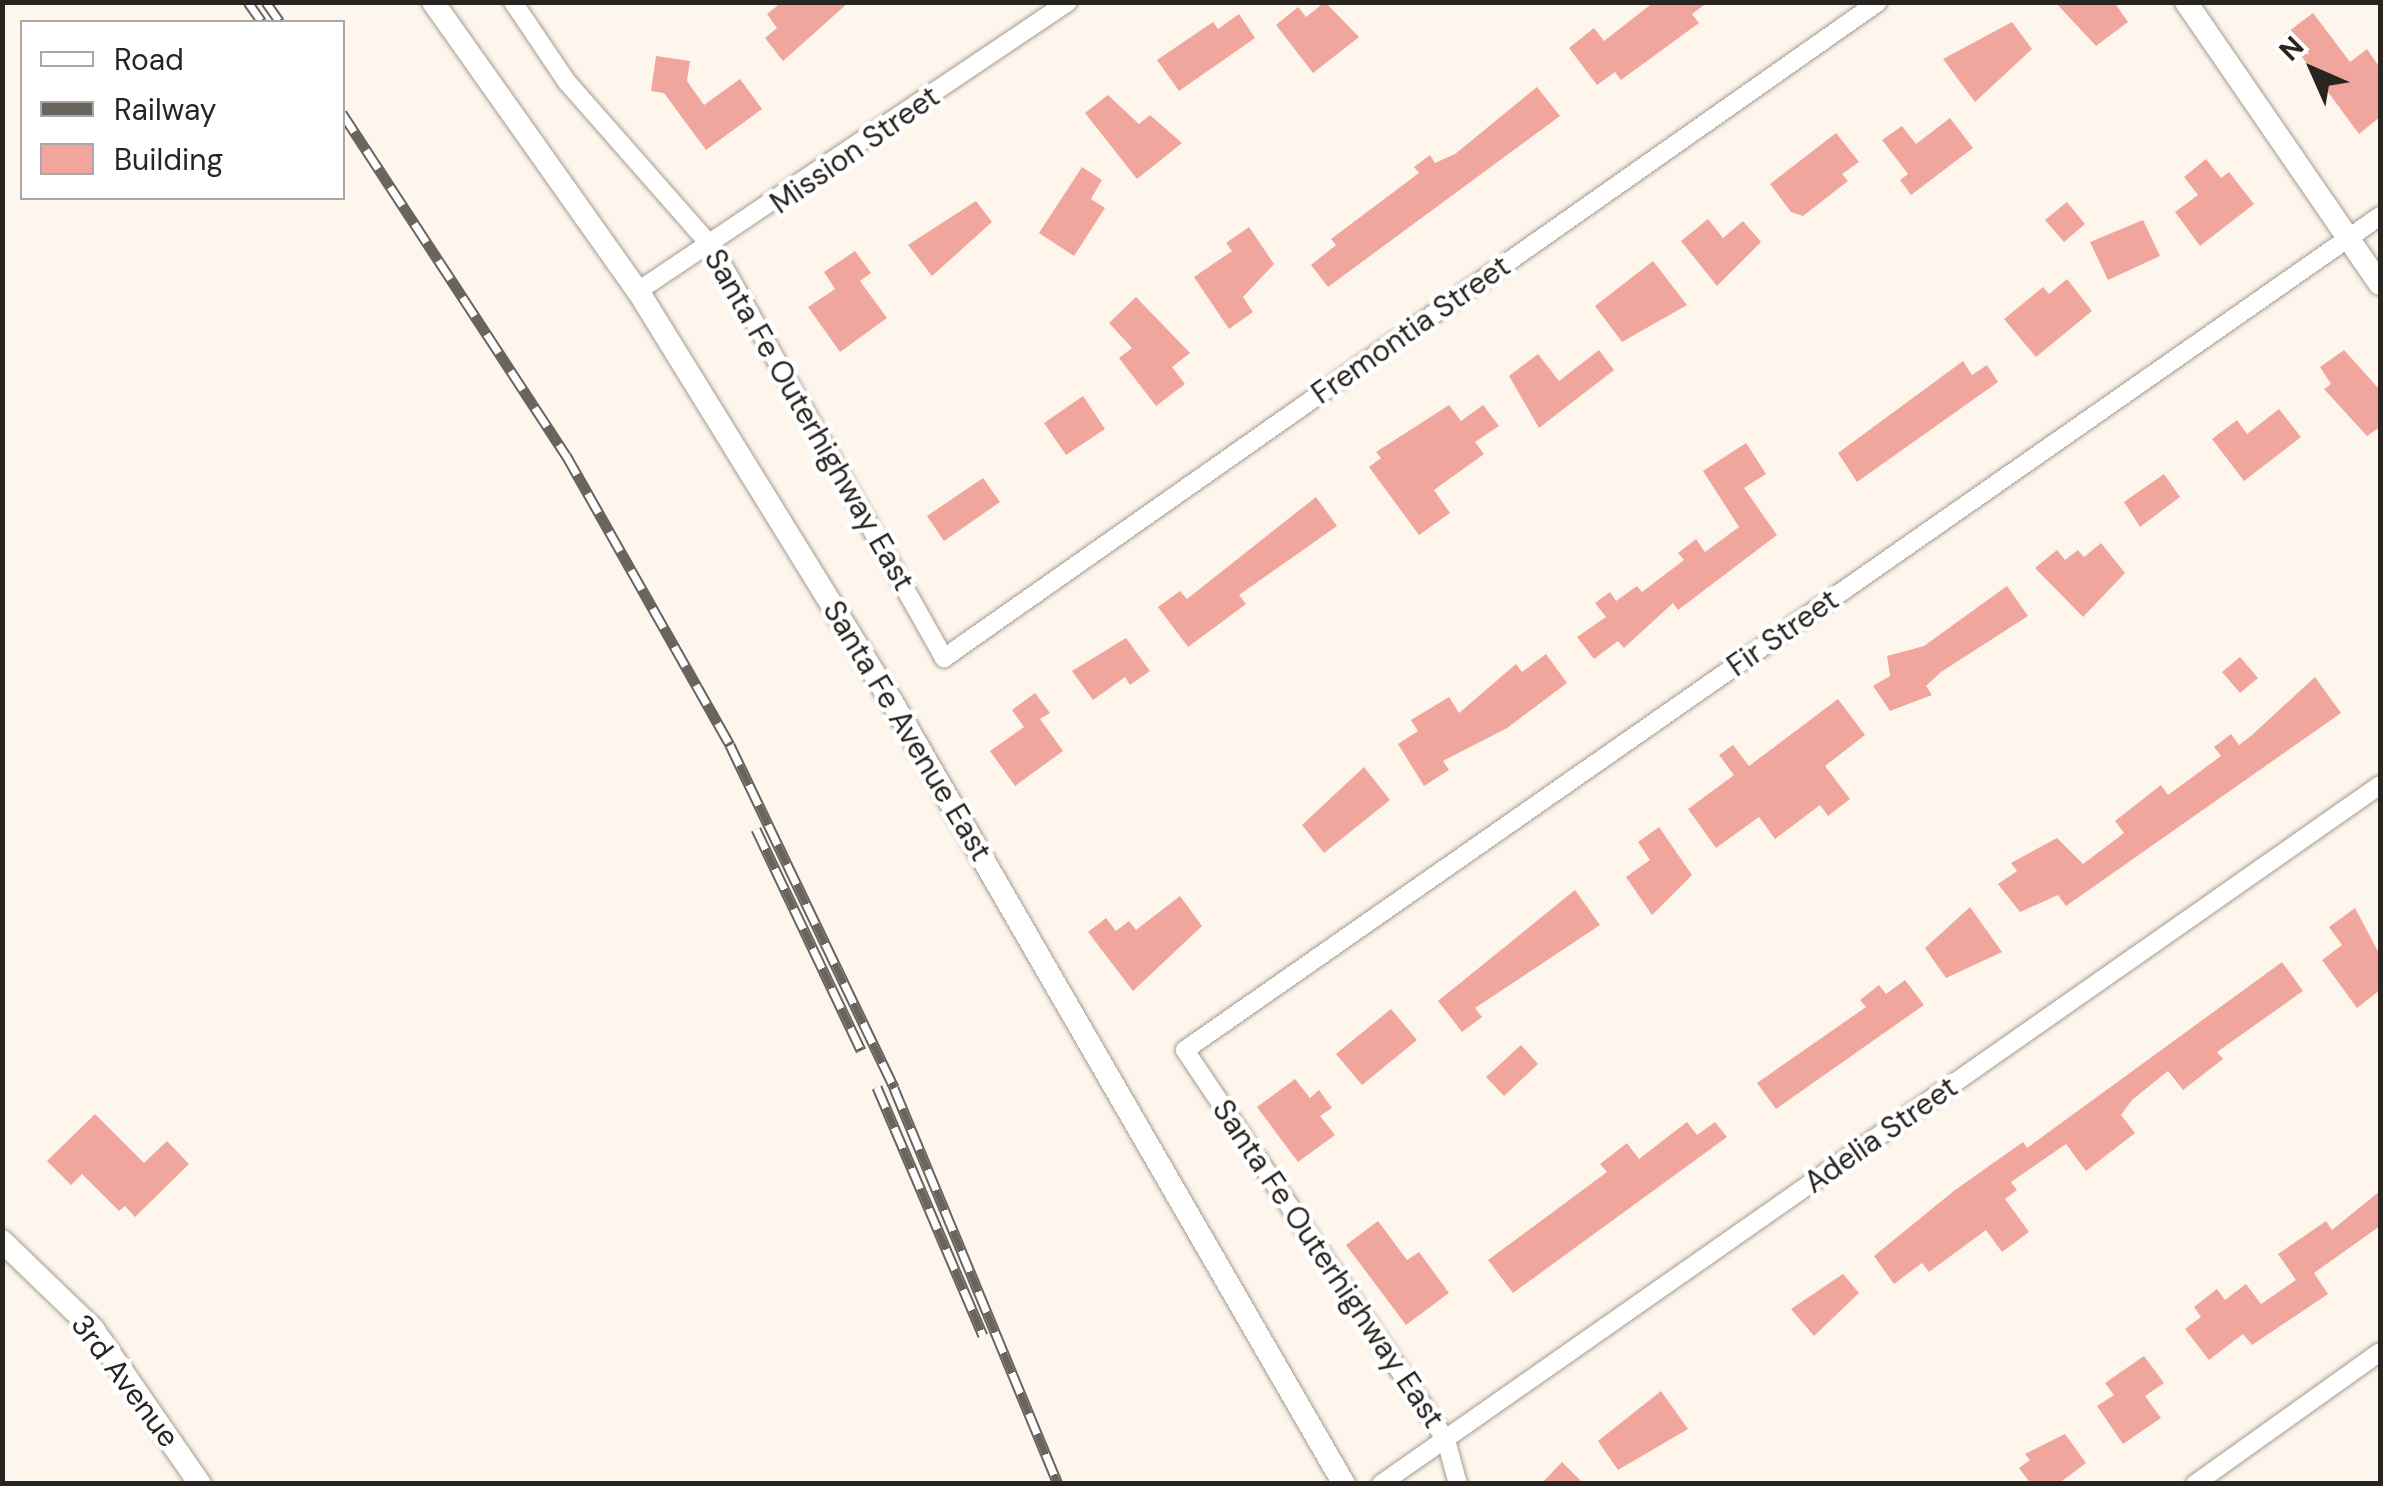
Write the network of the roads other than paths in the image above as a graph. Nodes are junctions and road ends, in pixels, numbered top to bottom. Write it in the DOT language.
graph roads {
  1 [pos="433,2"];
  2 [pos="514,2"];
  3 [pos="1068,2"];
  4 [pos="1878,2"];
  5 [pos="2186,2"];
  6 [pos="2380,216"];
  7 [pos="2348,239"];
  8 [pos="714,248"];
  9 [pos="2380,284"];
  10 [pos="638,291"];
  11 [pos="944,658"];
  12 [pos="2380,785"];
  13 [pos="1185,1050"];
  14 [pos="2,1240"];
  15 [pos="2380,1352"];
  16 [pos="1446,1440"];
  17 [pos="200,1484"];
  18 [pos="1344,1484"];
  19 [pos="1381,1484"];
  20 [pos="1458,1484"];
  21 [pos="2195,1484"];
  1 -- 10 [label="street, Santa Fe Avenue East"];
  2 -- 8 [label="street, Santa Fe Outerhighway East"];
  3 -- 8 [label="street, Mission Street"];
  4 -- 11 [label="street, Fremontia Street"];
  5 -- 7 [label="street"];
  6 -- 7 [label="street, Fir Street"];
  7 -- 9 [label="street"];
  7 -- 13 [label="street, Fir Street"];
  8 -- 10 [label="street, Mission Street"];
  8 -- 11 [label="street, Santa Fe Outerhighway East"];
  10 -- 18 [label="street, Santa Fe Avenue East"];
  12 -- 16 [label="street, Adelia Street"];
  13 -- 16 [label="street, Santa Fe Outerhighway East"];
  14 -- 17 [label="street, 3rd Avenue"];
  15 -- 21 [label="street"];
  16 -- 19 [label="street, Adelia Street"];
  16 -- 20 [label="street, Santa Fe Outerhighway East"];
}
